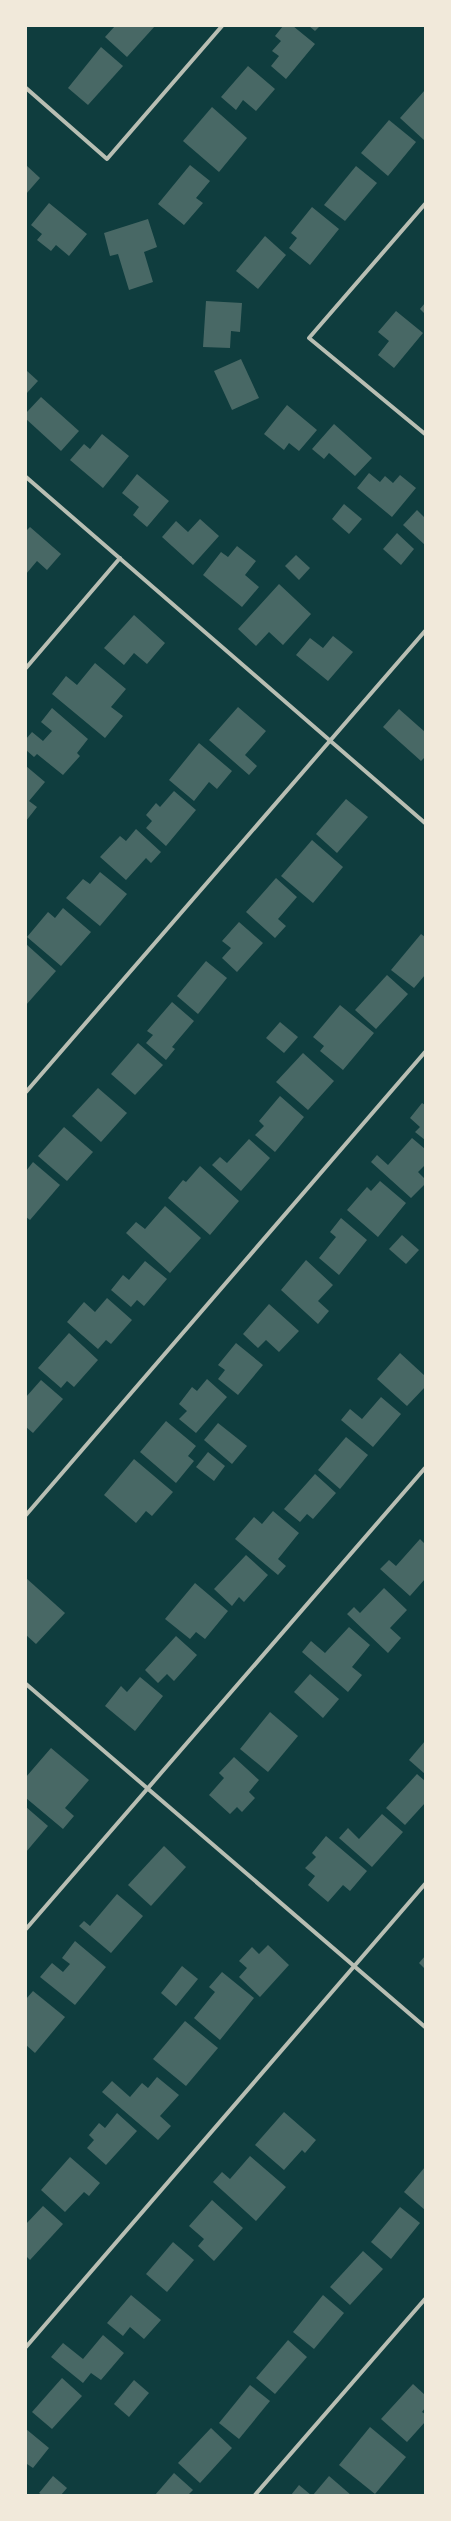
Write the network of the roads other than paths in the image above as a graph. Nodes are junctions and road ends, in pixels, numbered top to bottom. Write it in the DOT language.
graph roads {
  1 [pos="222,26"];
  2 [pos="26,88"];
  3 [pos="425,204"];
  4 [pos="425,434"];
  5 [pos="26,477"];
  6 [pos="120,558"];
  7 [pos="425,631"];
  8 [pos="26,668"];
  9 [pos="330,742"];
  10 [pos="425,823"];
  11 [pos="425,1052"];
  12 [pos="26,1092"];
  13 [pos="425,1468"];
  14 [pos="26,1515"];
  15 [pos="26,1684"];
  16 [pos="147,1788"];
  17 [pos="425,1884"];
  18 [pos="26,1929"];
  19 [pos="355,1965"];
  20 [pos="425,2027"];
  21 [pos="425,2299"];
  22 [pos="26,2347"];
  23 [pos="255,2495"];
  1 -- 2 [label="street"];
  3 -- 4 [label="street"];
  5 -- 6 [label="street"];
  6 -- 8 [label="street"];
  6 -- 9 [label="street"];
  7 -- 9 [label="street"];
  9 -- 10 [label="street"];
  9 -- 12 [label="street"];
  11 -- 14 [label="street"];
  13 -- 16 [label="street"];
  15 -- 16 [label="street"];
  16 -- 18 [label="street"];
  16 -- 19 [label="street"];
  17 -- 19 [label="street"];
  19 -- 20 [label="street"];
  19 -- 22 [label="street"];
  21 -- 23 [label="street"];
}
